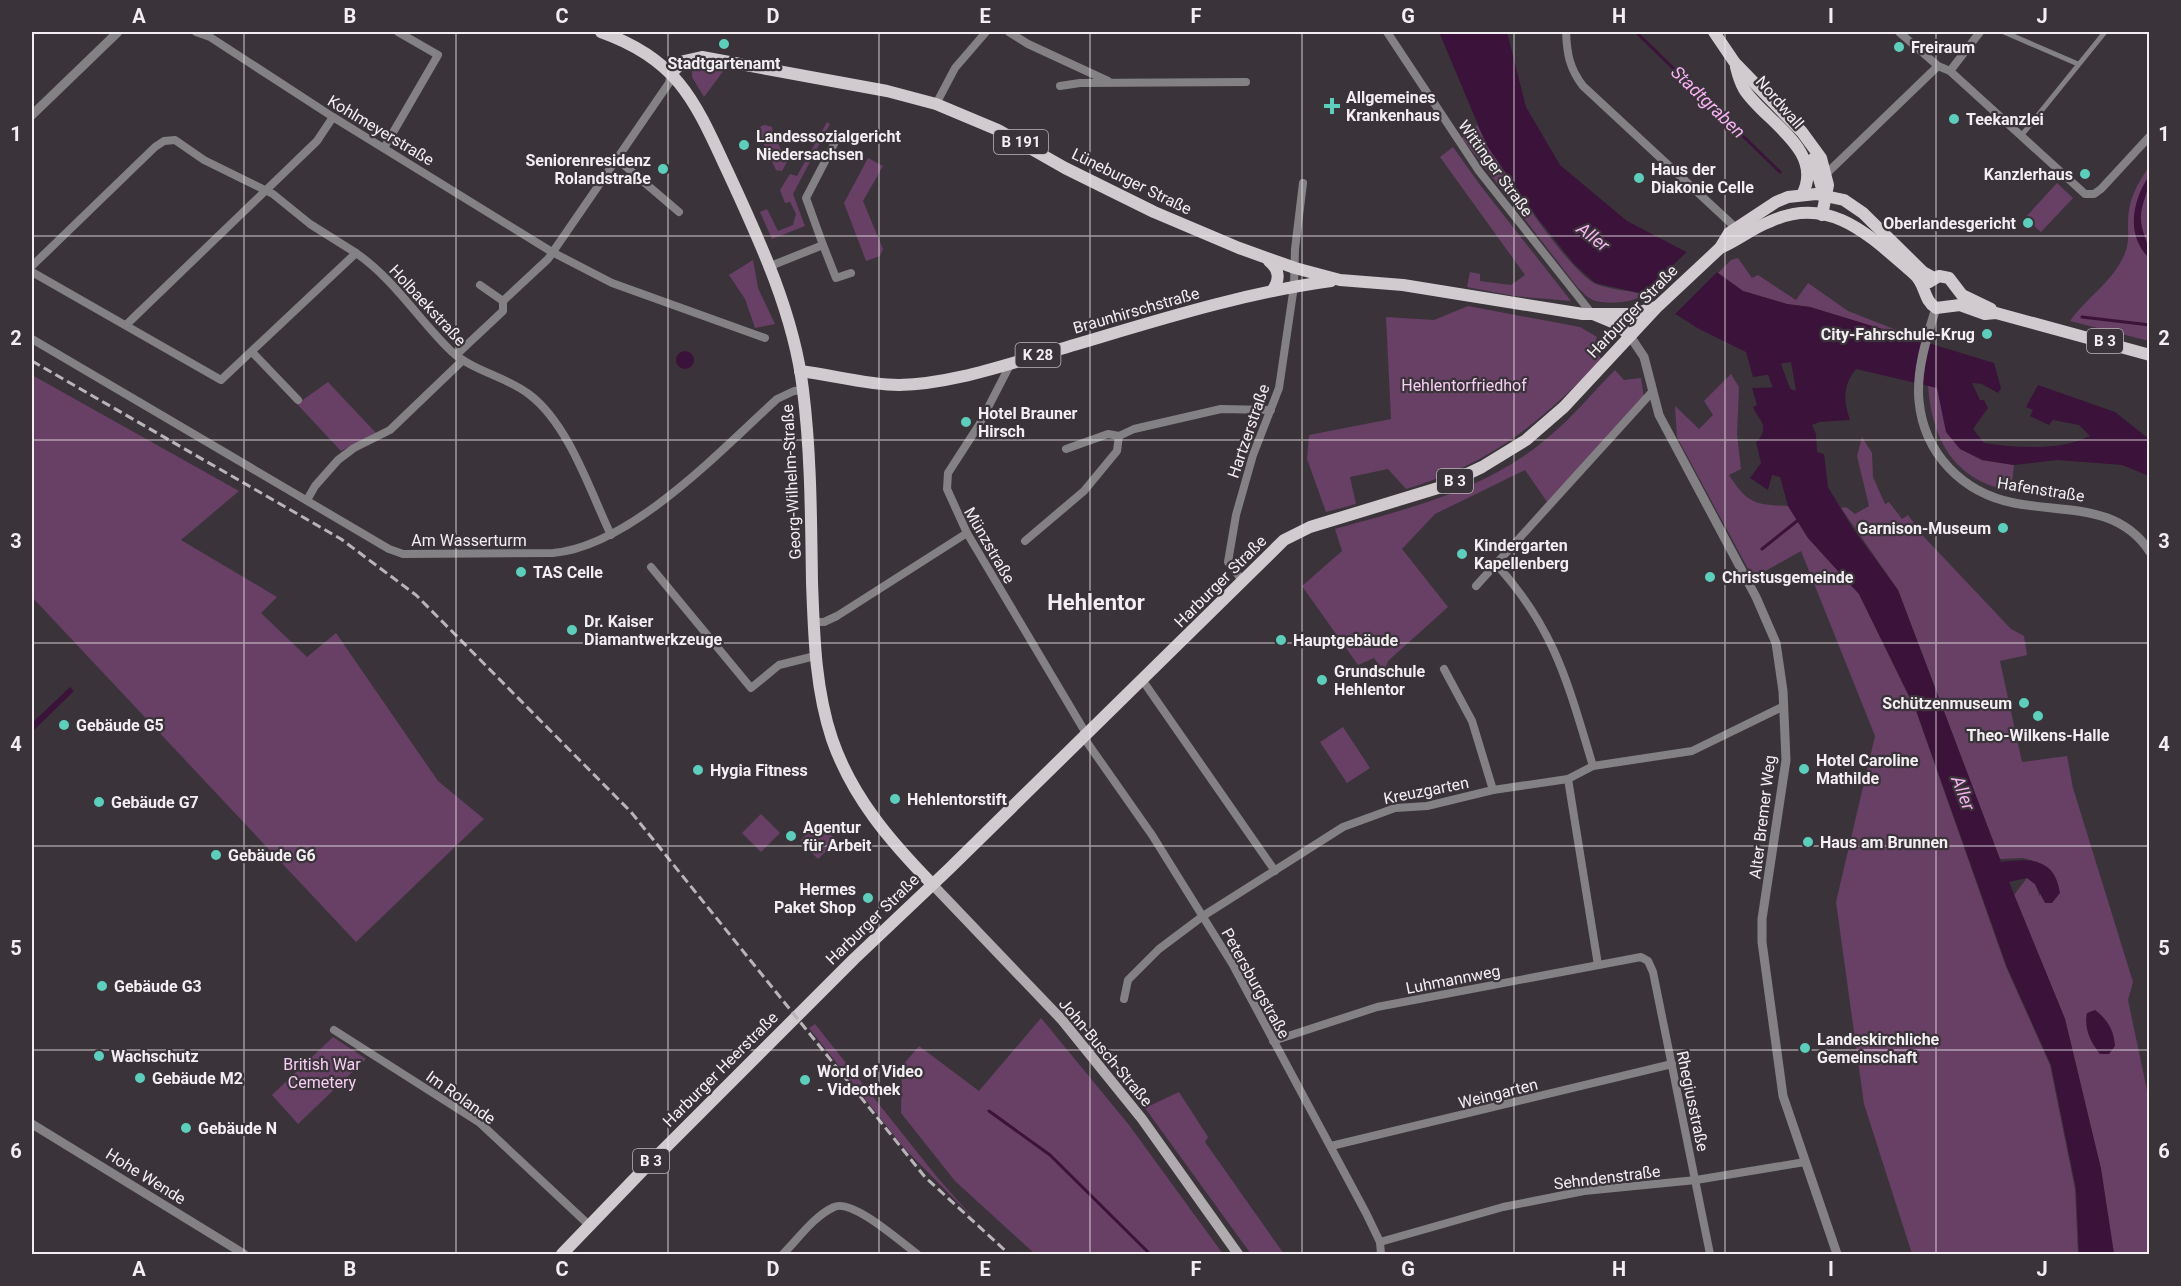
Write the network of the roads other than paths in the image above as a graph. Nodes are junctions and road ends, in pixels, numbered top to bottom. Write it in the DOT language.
graph roads {
  1 [pos="118,32"];
  2 [pos="196,32"];
  3 [pos="398,32"];
  4 [pos="601,32"];
  5 [pos="986,32"];
  6 [pos="1009,32"];
  7 [pos="1387,32"];
  8 [pos="1566,32"];
  9 [pos="1714,32"];
  10 [pos="1899,32"];
  11 [pos="1980,32"];
  12 [pos="2004,32"];
  13 [pos="2105,32"];
  14 [pos="1735,63"];
  15 [pos="2078,64"];
  16 [pos="1938,66"];
  17 [pos="1950,70"];
  18 [pos="671,73"];
  19 [pos="1112,82"];
  20 [pos="1246,82"];
  21 [pos="1060,86"];
  22 [pos="936,104"];
  23 [pos="32,115"];
  24 [pos="333,117"];
  25 [pos="1791,123"];
  26 [pos="2021,136"];
  27 [pos="2150,136"];
  28 [pos="834,144"];
  29 [pos="384,148"];
  30 [pos="618,160"];
  31 [pos="1826,174"];
  32 [pos="1304,183"];
  33 [pos="265,190"];
  34 [pos="1802,195"];
  35 [pos="1824,195"];
  36 [pos="679,212"];
  37 [pos="1822,214"];
  38 [pos="1736,228"];
  39 [pos="823,245"];
  40 [pos="1716,251"];
  41 [pos="552,252"];
  42 [pos="356,253"];
  43 [pos="1267,259"];
  44 [pos="32,266"];
  45 [pos="768,267"];
  46 [pos="1295,268"];
  47 [pos="32,272"];
  48 [pos="851,273"];
  49 [pos="1934,278"];
  50 [pos="1340,280"];
  51 [pos="480,285"];
  52 [pos="1294,286"];
  53 [pos="1926,290"];
  54 [pos="1272,291"];
  55 [pos="1958,291"];
  56 [pos="503,301"];
  57 [pos="1952,305"];
  58 [pos="1658,306"];
  59 [pos="1936,308"];
  60 [pos="1996,313"];
  61 [pos="1592,314"];
  62 [pos="126,325"];
  63 [pos="1630,336"];
  64 [pos="765,338"];
  65 [pos="32,339"];
  66 [pos="252,352"];
  67 [pos="2150,355"];
  68 [pos="459,358"];
  69 [pos="1011,363"];
  70 [pos="800,371"];
  71 [pos="803,390"];
  72 [pos="1652,392"];
  73 [pos="298,400"];
  74 [pos="1271,410"];
  75 [pos="1119,436"];
  76 [pos="1066,449"];
  77 [pos="307,500"];
  78 [pos="966,533"];
  79 [pos="611,535"];
  80 [pos="1025,541"];
  81 [pos="2150,552"];
  82 [pos="1495,563"];
  83 [pos="651,567"];
  84 [pos="1242,580"];
  85 [pos="1476,586"];
  86 [pos="814,622"];
  87 [pos="815,656"];
  88 [pos="1444,669"];
  89 [pos="1143,681"];
  90 [pos="1784,706"];
  91 [pos="1086,736"];
  92 [pos="1593,766"];
  93 [pos="1568,779"];
  94 [pos="1493,790"];
  95 [pos="1275,871"];
  96 [pos="932,884"];
  97 [pos="1203,916"];
  98 [pos="1641,957"];
  99 [pos="1598,965"];
  100 [pos="1124,999"];
  101 [pos="801,1012"];
  102 [pos="334,1030"];
  103 [pos="1273,1041"];
  104 [pos="1672,1064"];
  105 [pos="32,1124"];
  106 [pos="1331,1146"];
  107 [pos="1805,1162"];
  108 [pos="1696,1180"];
  109 [pos="589,1225"];
  110 [pos="1380,1242"];
  111 [pos="244,1254"];
  112 [pos="562,1254"];
  113 [pos="783,1254"];
  114 [pos="917,1254"];
  115 [pos="1238,1254"];
  116 [pos="1381,1254"];
  117 [pos="1710,1254"];
  118 [pos="1837,1254"];
  1 -- 23 [label="street"];
  2 -- 24 [label="street, Kohlmeyerstraße"];
  3 -- 29 [label="street"];
  4 -- 18 [label="main road, Georg-Wilhelm-Straße"];
  5 -- 22 [label="street"];
  6 -- 19 [label="street"];
  7 -- 61 [label="street, Wittinger Straße"];
  8 -- 38 [label="street"];
  9 -- 14 [label="main road, Nordwall"];
  10 -- 16 [label="street"];
  11 -- 17 [label="street"];
  12 -- 15 [label="street"];
  13 -- 15 [label="street"];
  14 -- 25 [label="main road, Nordwall"];
  14 -- 34 [label="main road, Nordwall"];
  15 -- 26 [label="street"];
  16 -- 17 [label="street"];
  16 -- 31 [label="street"];
  17 -- 26 [label="street"];
  18 -- 22 [label="main road, Lüneburger Straße / B 191"];
  18 -- 30 [label="street"];
  18 -- 45 [label="main road, Georg-Wilhelm-Straße"];
  19 -- 20 [label="street"];
  19 -- 21 [label="street"];
  22 -- 43 [label="main road, Lüneburger Straße / B 191"];
  24 -- 29 [label="street, Kohlmeyerstraße"];
  24 -- 33 [label="street"];
  25 -- 31 [label="main road, Nordwall"];
  25 -- 35 [label="main road, Nordwall"];
  26 -- 27 [label="street"];
  28 -- 39 [label="street"];
  29 -- 41 [label="street, Kohlmeyerstraße"];
  30 -- 36 [label="street"];
  30 -- 41 [label="street"];
  31 -- 35 [label="main road, Nordwall"];
  32 -- 46 [label="street, Hartzerstraße"];
  33 -- 42 [label="street, Holbaekstraße"];
  33 -- 44 [label="street, Holbaekstraße"];
  33 -- 62 [label="street"];
  34 -- 35 [label="main road, B 3"];
  34 -- 38 [label="main road, B 3"];
  35 -- 37 [label="main road"];
  35 -- 49 [label="main road, B 3"];
  37 -- 40 [label="main road, B 3"];
  37 -- 53 [label="main road, B 3"];
  38 -- 40 [label="main road, B 3"];
  39 -- 45 [label="street"];
  39 -- 48 [label="street"];
  40 -- 58 [label="main road, Harburger Straße / B 3"];
  41 -- 56 [label="street"];
  41 -- 64 [label="street, Kohlmeyerstraße"];
  42 -- 66 [label="street"];
  42 -- 68 [label="street, Holbaekstraße"];
  43 -- 46 [label="main road, Lüneburger Straße / B 191"];
  43 -- 54 [label="main road"];
  45 -- 70 [label="main road, Georg-Wilhelm-Straße"];
  46 -- 50 [label="main road, Lüneburger Straße / B 191"];
  46 -- 52 [label="street, Hartzerstraße"];
  47 -- 62 [label="street"];
  49 -- 53 [label="main road"];
  49 -- 55 [label="main road"];
  50 -- 52 [label="main road, Braunhirschstraße"];
  50 -- 61 [label="main road, Lüneburger Straße / B 191"];
  51 -- 56 [label="street"];
  52 -- 54 [label="main road, Braunhirschstraße"];
  52 -- 74 [label="street, Hartzerstraße"];
  53 -- 59 [label="main road"];
  54 -- 69 [label="main road, Braunhirschstraße / K 28"];
  55 -- 57 [label="main road"];
  55 -- 60 [label="main road, B 3"];
  56 -- 68 [label="street"];
  57 -- 59 [label="main road"];
  57 -- 60 [label="main road, B 3"];
  58 -- 61 [label="main road, Lüneburger Straße / B 191"];
  58 -- 63 [label="main road, Harburger Straße / B 3"];
  59 -- 81 [label="street, Hafenstraße"];
  60 -- 67 [label="main road, B 3"];
  61 -- 63 [label="main road, Lüneburger Straße / B 191"];
  62 -- 66 [label="street"];
  63 -- 72 [label="street, Alter Bremer Weg"];
  63 -- 84 [label="main road, Harburger Straße / B 3"];
  65 -- 77 [label="street, Am Wasserturm"];
  66 -- 73 [label="street"];
  68 -- 77 [label="street"];
  68 -- 79 [label="street, Holbaekstraße"];
  69 -- 70 [label="main road, Braunhirschstraße / K 28"];
  69 -- 78 [label="street, Münzstraße"];
  70 -- 71 [label="main road, Georg-Wilhelm-Straße"];
  71 -- 79 [label="street, Am Wasserturm"];
  71 -- 86 [label="main road, Georg-Wilhelm-Straße"];
  72 -- 82 [label="street"];
  72 -- 90 [label="street, Alter Bremer Weg"];
  74 -- 75 [label="street"];
  74 -- 84 [label="street, Hartzerstraße"];
  75 -- 76 [label="street"];
  75 -- 80 [label="street"];
  77 -- 79 [label="street, Am Wasserturm"];
  78 -- 86 [label="street"];
  78 -- 91 [label="street, Münzstraße"];
  82 -- 85 [label="street"];
  82 -- 92 [label="street"];
  83 -- 87 [label="street"];
  84 -- 89 [label="main road, Harburger Straße / B 3"];
  86 -- 87 [label="main road, Georg-Wilhelm-Straße"];
  87 -- 96 [label="main road, Georg-Wilhelm-Straße"];
  88 -- 94 [label="street"];
  89 -- 91 [label="main road, Harburger Straße / B 3"];
  89 -- 95 [label="street"];
  90 -- 92 [label="street, Kreuzgarten"];
  90 -- 107 [label="street, Alter Bremer Weg"];
  91 -- 96 [label="main road, Harburger Straße / B 3"];
  91 -- 97 [label="street, Petersburgstraße"];
  92 -- 93 [label="street, Kreuzgarten"];
  93 -- 94 [label="street, Kreuzgarten"];
  93 -- 99 [label="street"];
  94 -- 95 [label="street, Kreuzgarten"];
  95 -- 97 [label="street, Kreuzgarten"];
  96 -- 101 [label="main road, Harburger Straße / B 3"];
  96 -- 115 [label="main road, John-Busch-Straße"];
  97 -- 100 [label="street, Kreuzgarten"];
  97 -- 103 [label="street, Petersburgstraße"];
  98 -- 99 [label="street, Luhmannweg"];
  98 -- 104 [label="street, Rhegiusstraße"];
  99 -- 103 [label="street, Luhmannweg"];
  101 -- 109 [label="main road, Harburger Heerstraße / B 3"];
  102 -- 109 [label="street, Im Rolande"];
  103 -- 106 [label="street, Petersburgstraße"];
  104 -- 106 [label="street, Weingarten"];
  104 -- 108 [label="street, Rhegiusstraße"];
  105 -- 111 [label="street, Hohe Wende"];
  106 -- 110 [label="street, Petersburgstraße"];
  107 -- 108 [label="street, Sehndenstraße"];
  107 -- 118 [label="street, Alter Bremer Weg"];
  108 -- 110 [label="street, Sehndenstraße"];
  108 -- 117 [label="street, Rhegiusstraße"];
  109 -- 112 [label="main road, Harburger Heerstraße / B 3"];
  110 -- 116 [label="street, Petersburgstraße"];
  113 -- 114 [label="street"];
}
